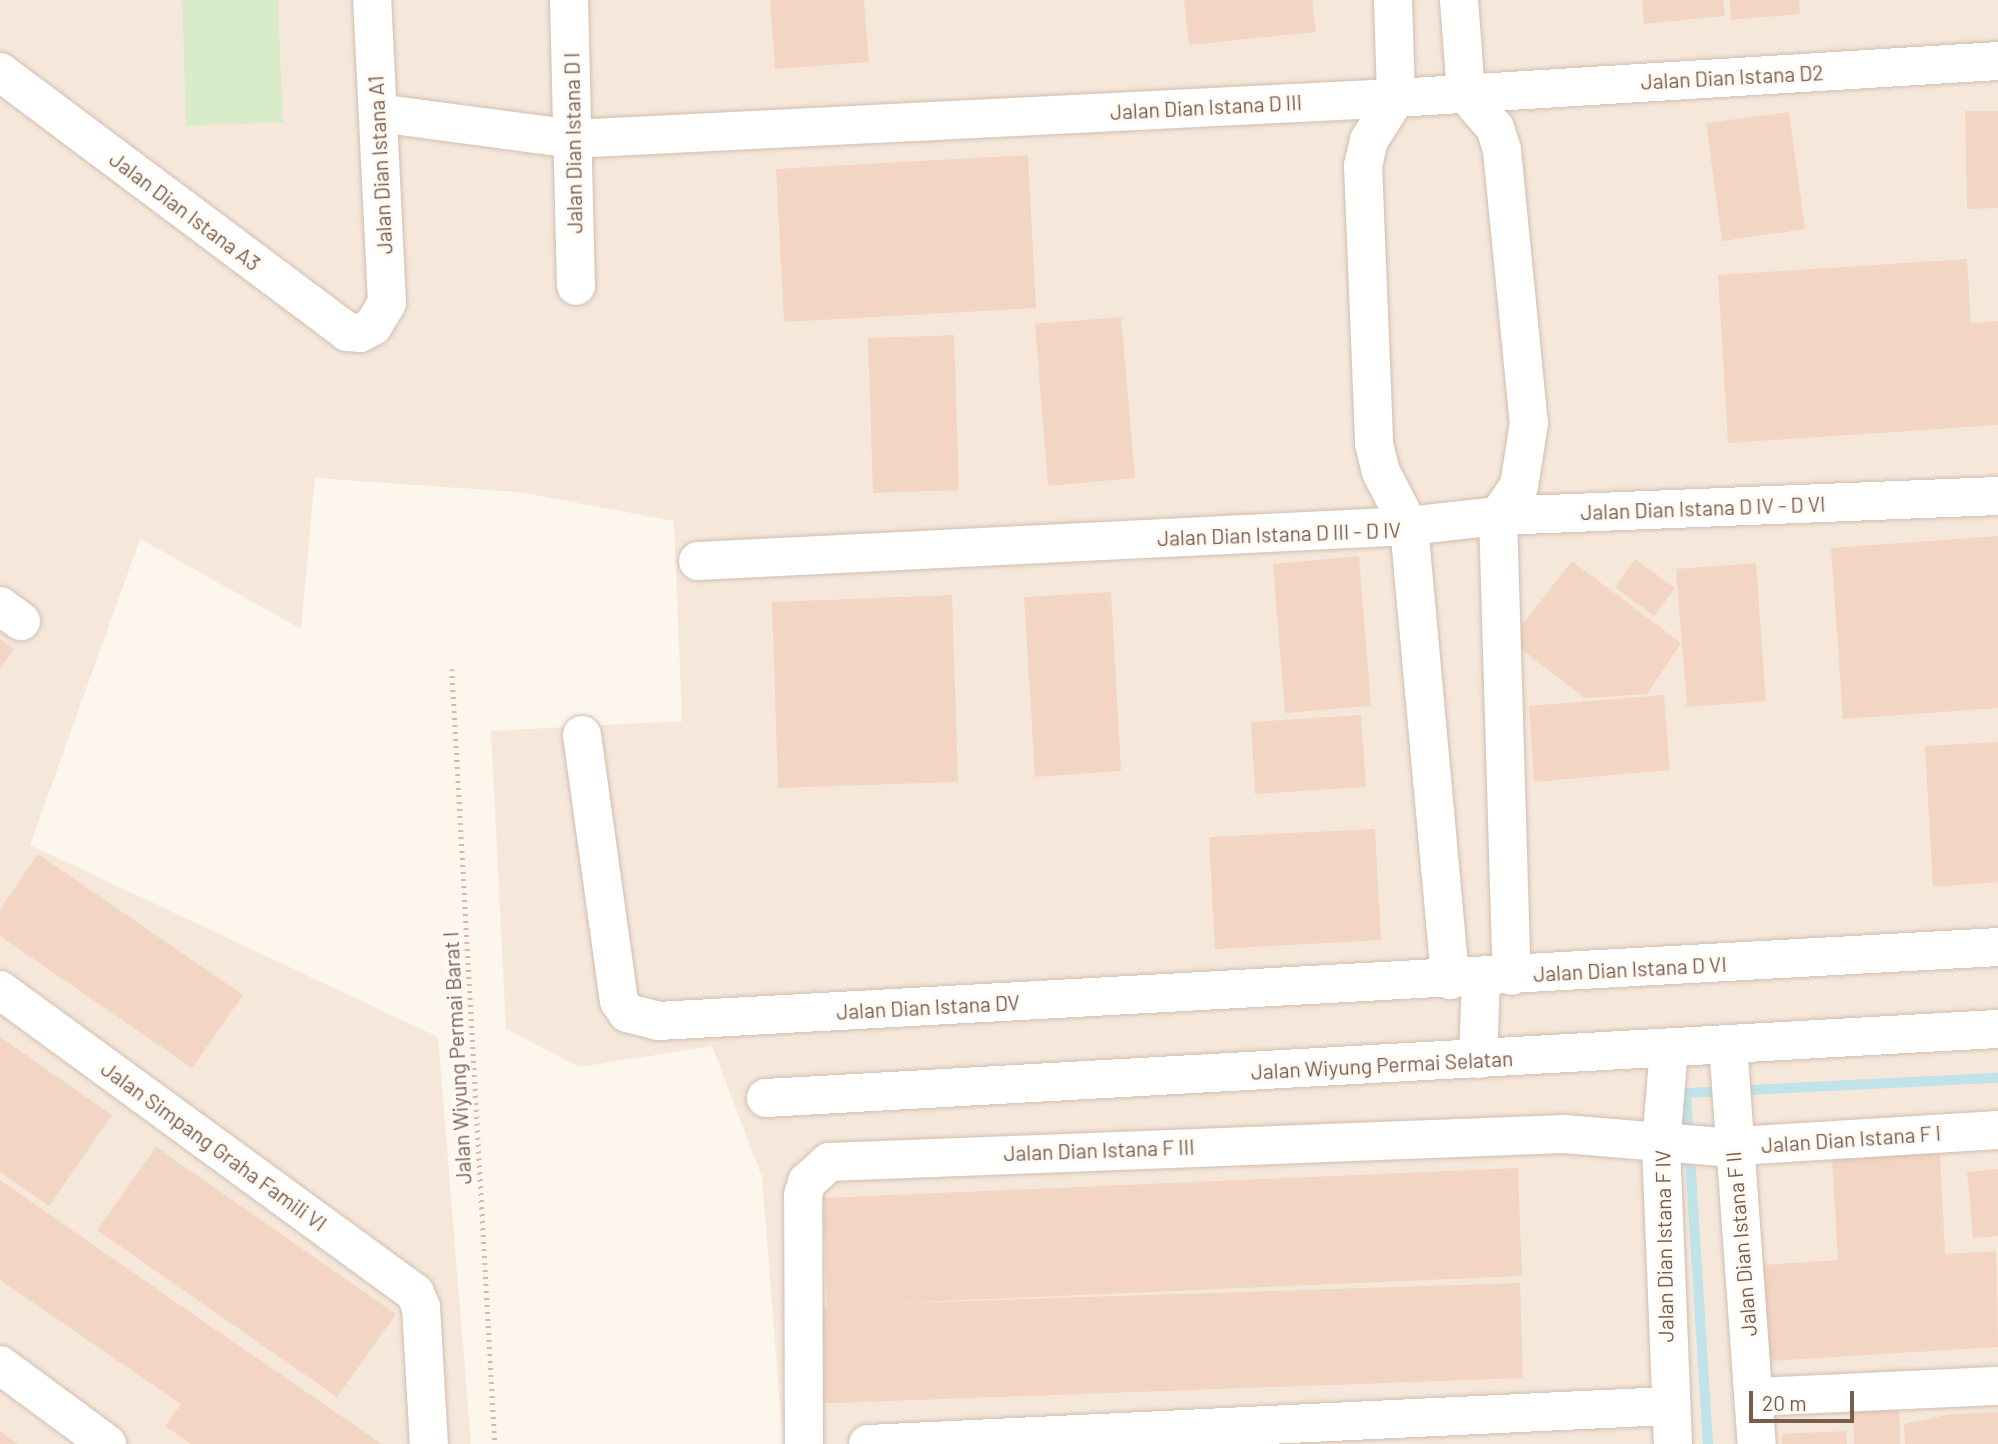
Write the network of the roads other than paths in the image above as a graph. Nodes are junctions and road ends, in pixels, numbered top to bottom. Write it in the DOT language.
graph roads {
  1 [pos="372,0"];
  2 [pos="569,0"];
  3 [pos="1393,0"];
  4 [pos="1460,0"];
  5 [pos="1998,61"];
  6 [pos="0,72"];
  7 [pos="1466,94"];
  8 [pos="1396,98"];
  9 [pos="378,113"];
  10 [pos="572,139"];
  11 [pos="576,286"];
  12 [pos="373,326"];
  13 [pos="1998,496"];
  14 [pos="1498,516"];
  15 [pos="1409,526"];
  16 [pos="698,561"];
  17 [pos="582,734"];
  18 [pos="1998,947"];
  19 [pos="1481,978"];
  20 [pos="0,990"];
  21 [pos="1998,1029"];
  22 [pos="1669,1049"];
  23 [pos="1728,1055"];
  24 [pos="1478,1059"];
  25 [pos="766,1098"];
  26 [pos="1998,1130"];
  27 [pos="1728,1138"];
  28 [pos="1666,1145"];
  29 [pos="0,1365"];
  30 [pos="1998,1385"];
  31 [pos="1754,1397"];
  32 [pos="1668,1406"];
  33 [pos="107,1444"];
  34 [pos="429,1444"];
  35 [pos="804,1444"];
  36 [pos="868,1444"];
  37 [pos="1673,1444"];
  38 [pos="1757,1444"];
  1 -- 9 [label="street, Jalan Dian Istana A1"];
  2 -- 10 [label="street, Jalan Dian Istana D I"];
  3 -- 8 [label="street"];
  4 -- 7 [label="street"];
  5 -- 7 [label="street, Jalan Dian Istana D2"];
  6 -- 12 [label="street, Jalan Dian Istana A3"];
  7 -- 8 [label="street, Jalan Dian Istana D2"];
  7 -- 14 [label="street"];
  8 -- 10 [label="street, Jalan Dian Istana D III"];
  8 -- 15 [label="street"];
  9 -- 10 [label="street, Jalan Dian Istana D III"];
  9 -- 12 [label="street, Jalan Dian Istana A1"];
  10 -- 11 [label="street, Jalan Dian Istana D I"];
  13 -- 14 [label="street, Jalan Dian Istana D IV - D VI"];
  14 -- 15 [label="street, Jalan Dian Istana D IV - D VI"];
  14 -- 19 [label="street, Jalan Dian Istana D VI"];
  15 -- 16 [label="street, Jalan Dian Istana D III - D IV"];
  15 -- 19 [label="street, Jalan Dian Istana D III - D IV"];
  17 -- 19 [label="street, Jalan Dian Istana DV"];
  18 -- 19 [label="street, Jalan Dian Istana D VI"];
  19 -- 24 [label="street"];
  20 -- 34 [label="street, Jalan Simpang Graha Famili VI"];
  21 -- 23 [label="street, Jalan Wiyung Permai Selatan"];
  22 -- 23 [label="street, Jalan Wiyung Permai Selatan"];
  22 -- 24 [label="street, Jalan Wiyung Permai Selatan"];
  22 -- 28 [label="street, Jalan Dian Istana F IV"];
  23 -- 27 [label="street, Jalan Dian Istana F II"];
  24 -- 25 [label="street, Jalan Wiyung Permai Selatan"];
  26 -- 27 [label="street, Jalan Dian Istana F I"];
  27 -- 28 [label="street, Jalan Dian Istana F I"];
  27 -- 31 [label="street, Jalan Dian Istana F II"];
  28 -- 32 [label="street, Jalan Dian Istana F IV"];
  28 -- 35 [label="street, Jalan Dian Istana F III"];
  29 -- 33 [label="street"];
  30 -- 31 [label="street"];
  31 -- 38 [label="street, Jalan Dian Istana F II"];
  32 -- 36 [label="street"];
  32 -- 37 [label="street, Jalan Dian Istana F IV"];
}
